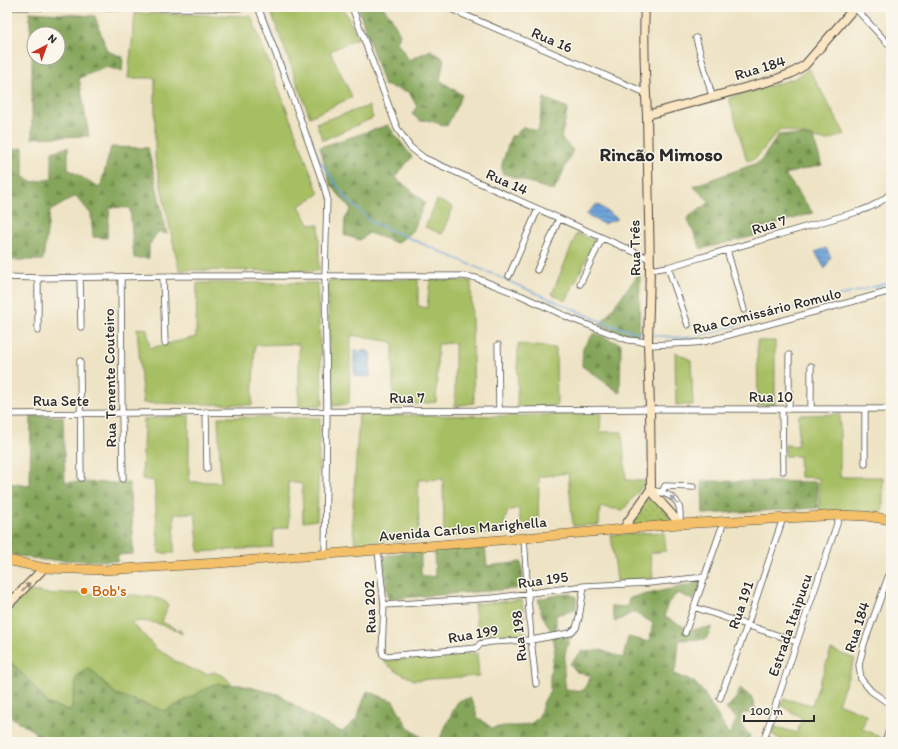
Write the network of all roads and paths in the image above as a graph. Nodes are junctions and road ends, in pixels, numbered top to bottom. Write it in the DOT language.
graph roads {
  1 [pos="7,7"];
  2 [pos="257,7"];
  3 [pos="352,7"];
  4 [pos="855,7"];
  5 [pos="447,8"];
  6 [pos="643,8"];
  7 [pos="696,38"];
  8 [pos="891,47"];
  9 [pos="646,94"];
  10 [pos="712,96"];
  11 [pos="648,115"];
  12 [pos="891,194"];
  13 [pos="538,209"];
  14 [pos="559,219"];
  15 [pos="602,238"];
  16 [pos="727,250"];
  17 [pos="650,259"];
  18 [pos="668,267"];
  19 [pos="537,270"];
  20 [pos="650,270"];
  21 [pos="163,276"];
  22 [pos="325,276"];
  23 [pos="509,276"];
  24 [pos="7,277"];
  25 [pos="80,277"];
  26 [pos="121,277"];
  27 [pos="38,278"];
  28 [pos="580,284"];
  29 [pos="891,291"];
  30 [pos="744,310"];
  31 [pos="688,325"];
  32 [pos="81,326"];
  33 [pos="38,331"];
  34 [pos="165,343"];
  35 [pos="648,344"];
  36 [pos="498,345"];
  37 [pos="789,355"];
  38 [pos="80,361"];
  39 [pos="811,366"];
  40 [pos="650,409"];
  41 [pos="782,409"];
  42 [pos="789,409"];
  43 [pos="811,409"];
  44 [pos="865,409"];
  45 [pos="891,409"];
  46 [pos="499,410"];
  47 [pos="327,411"];
  48 [pos="163,412"];
  49 [pos="206,412"];
  50 [pos="80,413"];
  51 [pos="122,413"];
  52 [pos="7,414"];
  53 [pos="865,464"];
  54 [pos="207,469"];
  55 [pos="783,471"];
  56 [pos="81,478"];
  57 [pos="124,479"];
  58 [pos="693,486"];
  59 [pos="651,490"];
  60 [pos="662,492"];
  61 [pos="840,515"];
  62 [pos="784,518"];
  63 [pos="891,520"];
  64 [pos="724,521"];
  65 [pos="679,524"];
  66 [pos="624,529"];
  67 [pos="524,538"];
  68 [pos="378,550"];
  69 [pos="325,554"];
  70 [pos="7,560"];
  71 [pos="7,565"];
  72 [pos="41,568"];
  73 [pos="891,569"];
  74 [pos="705,577"];
  75 [pos="584,586"];
  76 [pos="527,594"];
  77 [pos="384,605"];
  78 [pos="7,606"];
  79 [pos="694,607"];
  80 [pos="747,626"];
  81 [pos="685,633"];
  82 [pos="531,640"];
  83 [pos="797,642"];
  84 [pos="391,656"];
  85 [pos="536,684"];
  86 [pos="720,698"];
  87 [pos="891,705"];
  88 [pos="891,725"];
  89 [pos="763,742"];
  90 [pos="885,742"];
  1 -- 2 [label="street"];
  2 -- 22 [label="street"];
  3 -- 13 [label="street, Rua 14"];
  4 -- 8 [label="street"];
  4 -- 10 [label="main road, Rua 184"];
  5 -- 9 [label="street, Rua 16"];
  6 -- 9 [label="main road, Rua Três"];
  7 -- 10 [label="street"];
  9 -- 11 [label="main road, Rua Três"];
  10 -- 11 [label="main road, Rua 184"];
  11 -- 17 [label="main road, Rua Três"];
  12 -- 16 [label="street, Rua 7"];
  13 -- 14 [label="street, Rua 14"];
  13 -- 23 [label="street"];
  14 -- 15 [label="street, Rua 14"];
  14 -- 19 [label="street"];
  15 -- 17 [label="street, Rua 14"];
  15 -- 28 [label="street"];
  16 -- 18 [label="street, Rua 7"];
  16 -- 30 [label="street"];
  17 -- 20 [label="main road, Rua Três"];
  18 -- 20 [label="street, Rua 7"];
  18 -- 31 [label="street"];
  20 -- 35 [label="main road, Rua Três"];
  21 -- 22 [label="street, Rua Comissário Romulo"];
  21 -- 26 [label="street"];
  21 -- 34 [label="street"];
  22 -- 35 [label="street, Rua Comissário Romulo"];
  22 -- 47 [label="street"];
  24 -- 27 [label="street"];
  25 -- 26 [label="street"];
  25 -- 27 [label="street"];
  25 -- 32 [label="street"];
  26 -- 51 [label="street, Rua Tenente Couteiro"];
  27 -- 33 [label="street"];
  29 -- 35 [label="street, Rua Comissário Romulo"];
  35 -- 40 [label="main road, Rua Três"];
  36 -- 46 [label="street"];
  37 -- 42 [label="street"];
  38 -- 50 [label="street"];
  39 -- 43 [label="street"];
  40 -- 41 [label="street, Rua 10"];
  40 -- 46 [label="street, Rua 7"];
  40 -- 59 [label="main road, Rua Três"];
  41 -- 42 [label="street, Rua 10"];
  41 -- 55 [label="street"];
  42 -- 43 [label="street, Rua 10"];
  43 -- 44 [label="street, Rua 10"];
  44 -- 45 [label="street, Rua 10"];
  44 -- 53 [label="street"];
  46 -- 47 [label="street, Rua 7"];
  47 -- 49 [label="street, Rua 7"];
  47 -- 69 [label="street"];
  48 -- 49 [label="street, Rua 7"];
  48 -- 51 [label="street, Rua Sete"];
  49 -- 54 [label="street"];
  50 -- 51 [label="street, Rua Sete"];
  50 -- 52 [label="street, Rua Sete"];
  50 -- 56 [label="street"];
  51 -- 57 [label="street, Rua Tenente Couteiro"];
  58 -- 60 [label="street"];
  59 -- 60 [label="street"];
  59 -- 65 [label="main road"];
  59 -- 66 [label="main road"];
  65 -- 60 [label="street, one-way"];
  61 -- 62 [label="main road, Avenida Carlos Marighella"];
  61 -- 63 [label="main road, Avenida Carlos Marighella"];
  61 -- 83 [label="street, Estrada Itaipucu"];
  62 -- 64 [label="main road, Avenida Carlos Marighella"];
  62 -- 80 [label="street, Rua 191"];
  64 -- 65 [label="main road, Avenida Carlos Marighella"];
  64 -- 74 [label="street"];
  65 -- 66 [label="main road, Avenida Carlos Marighella"];
  66 -- 67 [label="main road, Avenida Carlos Marighella"];
  67 -- 68 [label="main road, Avenida Carlos Marighella"];
  67 -- 76 [label="street, Rua 198"];
  68 -- 69 [label="main road, Avenida Carlos Marighella"];
  68 -- 77 [label="street, Rua 202"];
  69 -- 72 [label="main road, Avenida Carlos Marighella"];
  70 -- 72 [label="main road, Avenida Carlos Marighella"];
  71 -- 72 [label="main road, Avenida Carlos Marighella"];
  78 -- 72 [label="main road, one-way"];
  73 -- 87 [label="street, Rua 184"];
  74 -- 75 [label="street, Rua 195"];
  74 -- 79 [label="street"];
  75 -- 76 [label="street, Rua 195"];
  75 -- 82 [label="street, Rua 199"];
  76 -- 77 [label="street, Rua 195"];
  76 -- 82 [label="street, Rua 198"];
  77 -- 84 [label="street, Rua 202"];
  79 -- 80 [label="street"];
  79 -- 81 [label="street"];
  80 -- 83 [label="street"];
  80 -- 86 [label="street, Rua 191"];
  82 -- 84 [label="street, Rua 199"];
  82 -- 85 [label="street, Rua 198"];
  83 -- 89 [label="street, Estrada Itaipucu"];
  88 -- 90 [label="street"];
}
